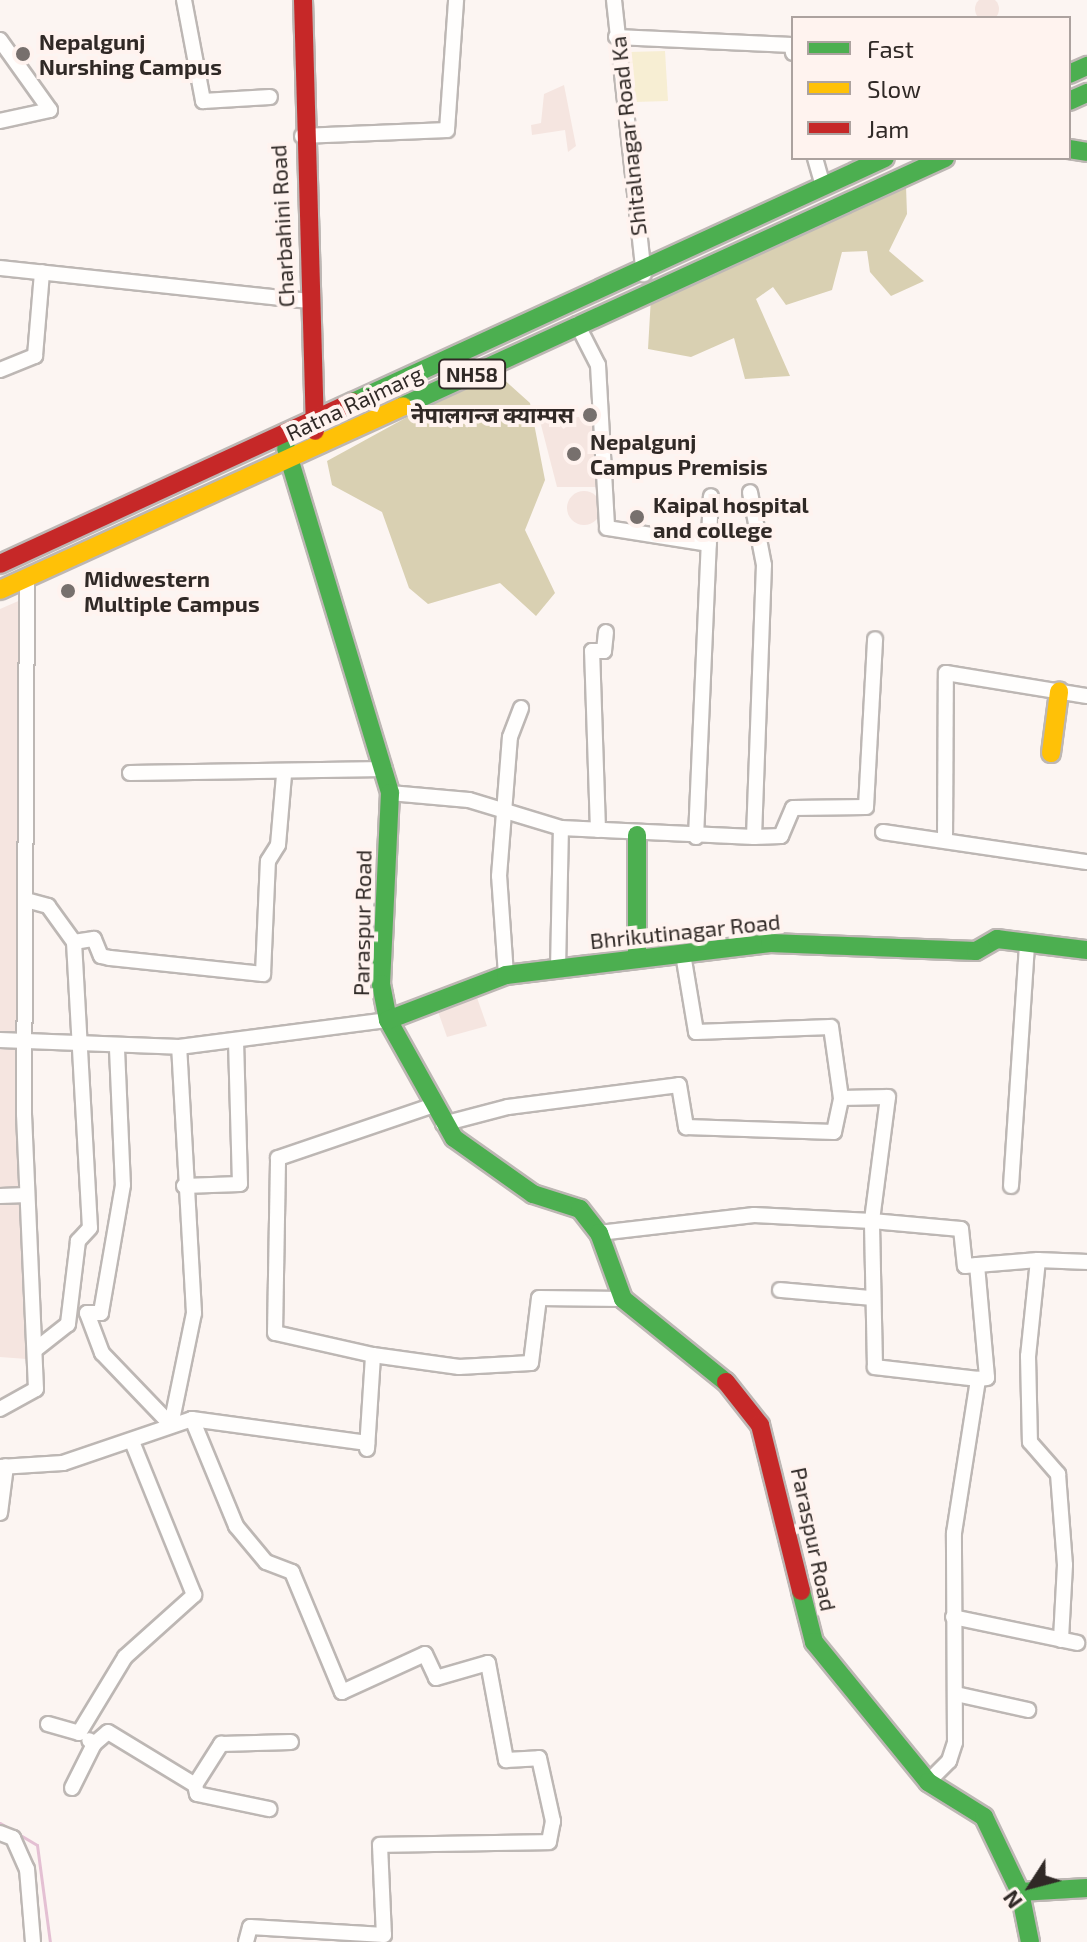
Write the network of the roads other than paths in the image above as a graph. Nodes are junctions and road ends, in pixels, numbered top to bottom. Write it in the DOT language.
graph roads {
  1 [pos="184,0"];
  2 [pos="303,0"];
  3 [pos="456,0"];
  4 [pos="614,0"];
  5 [pos="616,37"];
  6 [pos="0,40"];
  7 [pos="791,45"];
  8 [pos="270,97"];
  9 [pos="0,121"];
  10 [pos="302,136"];
  11 [pos="816,160"];
  12 [pos="881,160"];
  13 [pos="941,160"];
  14 [pos="823,186"];
  15 [pos="0,268"];
  16 [pos="643,271"];
  17 [pos="42,272"];
  18 [pos="650,293"];
  19 [pos="309,301"];
  20 [pos="577,324"];
  21 [pos="0,370"];
  22 [pos="316,420"];
  23 [pos="286,433"];
  24 [pos="312,450"];
  25 [pos="286,461"];
  26 [pos="750,492"];
  27 [pos="711,496"];
  28 [pos="709,544"];
  29 [pos="0,564"];
  30 [pos="27,578"];
  31 [pos="0,590"];
  32 [pos="606,632"];
  33 [pos="875,639"];
  34 [pos="1059,692"];
  35 [pos="1087,696"];
  36 [pos="521,708"];
  37 [pos="1051,753"];
  38 [pos="385,769"];
  39 [pos="130,773"];
  40 [pos="284,775"];
  41 [pos="390,793"];
  42 [pos="505,808"];
  43 [pos="561,828"];
  44 [pos="598,830"];
  45 [pos="883,832"];
  46 [pos="637,835"];
  47 [pos="696,837"];
  48 [pos="754,837"];
  49 [pos="945,840"];
  50 [pos="1087,862"];
  51 [pos="26,900"];
  52 [pos="74,942"];
  53 [pos="1027,947"];
  54 [pos="1087,950"];
  55 [pos="683,954"];
  56 [pos="637,959"];
  57 [pos="558,969"];
  58 [pos="506,975"];
  59 [pos="388,1020"];
  60 [pos="0,1040"];
  61 [pos="26,1043"];
  62 [pos="236,1043"];
  63 [pos="179,1047"];
  64 [pos="76,1048"];
  65 [pos="117,1049"];
  66 [pos="841,1098"];
  67 [pos="431,1106"];
  68 [pos="443,1124"];
  69 [pos="184,1186"];
  70 [pos="1011,1186"];
  71 [pos="27,1195"];
  72 [pos="0,1196"];
  73 [pos="872,1221"];
  74 [pos="599,1233"];
  75 [pos="1038,1260"];
  76 [pos="1087,1262"];
  77 [pos="977,1265"];
  78 [pos="780,1290"];
  79 [pos="872,1298"];
  80 [pos="623,1299"];
  81 [pos="35,1350"];
  82 [pos="373,1355"];
  83 [pos="978,1379"];
  84 [pos="0,1409"];
  85 [pos="192,1419"];
  86 [pos="171,1425"];
  87 [pos="133,1444"];
  88 [pos="3,1467"];
  89 [pos="0,1513"];
  90 [pos="953,1617"];
  91 [pos="1061,1640"];
  92 [pos="1077,1643"];
  93 [pos="956,1694"];
  94 [pos="1028,1710"];
  95 [pos="48,1724"];
  96 [pos="79,1733"];
  97 [pos="291,1742"];
  98 [pos="94,1744"];
  99 [pos="928,1782"];
  100 [pos="195,1785"];
  101 [pos="72,1788"];
  102 [pos="269,1809"];
  103 [pos="0,1833"];
  104 [pos="1087,1888"];
  105 [pos="1020,1892"];
  106 [pos="33,1942"];
  107 [pos="246,1942"];
  108 [pos="1030,1942"];
  1 -- 8 [label="street"];
  2 -- 10 [label="main road, Charbahini Road"];
  3 -- 10 [label="street"];
  4 -- 5 [label="street, Shitalnagar Road Ka"];
  5 -- 7 [label="street"];
  5 -- 16 [label="street, Shitalnagar Road Ka"];
  6 -- 9 [label="street"];
  10 -- 19 [label="main road, Charbahini Road"];
  11 -- 14 [label="street"];
  12 -- 14 [label="main road, Ratna Rajmarg / NH58"];
  13 -- 18 [label="main road, Ratna Rajmarg / NH58"];
  14 -- 16 [label="main road, Ratna Rajmarg / NH58"];
  15 -- 17 [label="street"];
  16 -- 18 [label="street, Shitalnagar Road Ka"];
  16 -- 22 [label="main road, Ratna Rajmarg / NH58"];
  17 -- 19 [label="street"];
  17 -- 21 [label="street"];
  18 -- 20 [label="main road, Ratna Rajmarg / NH58"];
  19 -- 22 [label="main road, Charbahini Road"];
  20 -- 24 [label="main road, Ratna Rajmarg / NH58"];
  20 -- 28 [label="street"];
  22 -- 23 [label="main road, Ratna Rajmarg / NH58"];
  22 -- 24 [label="main road, Charbahini Road"];
  23 -- 25 [label="main road, Paraspur Road"];
  23 -- 29 [label="main road, Ratna Rajmarg / NH58"];
  24 -- 25 [label="main road, Ratna Rajmarg / NH58"];
  25 -- 30 [label="main road, Ratna Rajmarg / NH58"];
  25 -- 38 [label="main road, Paraspur Road"];
  26 -- 48 [label="street"];
  27 -- 28 [label="street"];
  28 -- 47 [label="street"];
  30 -- 31 [label="main road, Ratna Rajmarg / NH58"];
  30 -- 51 [label="street"];
  32 -- 44 [label="street"];
  33 -- 48 [label="street"];
  34 -- 35 [label="street"];
  34 -- 37 [label="main road"];
  34 -- 49 [label="street"];
  36 -- 42 [label="street"];
  38 -- 40 [label="street"];
  38 -- 41 [label="main road, Paraspur Road"];
  39 -- 40 [label="street"];
  40 -- 52 [label="street"];
  41 -- 42 [label="street"];
  41 -- 59 [label="main road, Paraspur Road"];
  42 -- 43 [label="street"];
  42 -- 58 [label="street"];
  43 -- 44 [label="street"];
  43 -- 57 [label="street"];
  44 -- 46 [label="street"];
  45 -- 49 [label="street"];
  46 -- 47 [label="street"];
  46 -- 56 [label="main road"];
  47 -- 48 [label="street"];
  49 -- 50 [label="street"];
  51 -- 52 [label="street"];
  51 -- 61 [label="street"];
  52 -- 64 [label="street"];
  53 -- 54 [label="main road, Bhrikutinagar Road"];
  53 -- 55 [label="main road, Bhrikutinagar Road"];
  53 -- 70 [label="street"];
  55 -- 56 [label="main road, Bhrikutinagar Road"];
  55 -- 66 [label="street"];
  56 -- 57 [label="main road, Bhrikutinagar Road"];
  57 -- 58 [label="main road, Bhrikutinagar Road"];
  58 -- 59 [label="main road, Bhrikutinagar Road"];
  59 -- 62 [label="street"];
  59 -- 67 [label="main road, Paraspur Road"];
  60 -- 61 [label="street"];
  61 -- 64 [label="street"];
  61 -- 71 [label="street"];
  62 -- 63 [label="street"];
  62 -- 69 [label="street"];
  63 -- 65 [label="street"];
  63 -- 69 [label="street"];
  64 -- 65 [label="street"];
  64 -- 81 [label="street"];
  65 -- 86 [label="street"];
  66 -- 68 [label="street"];
  66 -- 73 [label="street"];
  67 -- 68 [label="main road, Paraspur Road"];
  67 -- 82 [label="street"];
  68 -- 74 [label="main road, Paraspur Road"];
  69 -- 86 [label="street"];
  71 -- 72 [label="street"];
  71 -- 81 [label="street"];
  73 -- 74 [label="street"];
  73 -- 77 [label="street"];
  73 -- 79 [label="street"];
  74 -- 80 [label="main road, Paraspur Road"];
  75 -- 76 [label="street"];
  75 -- 77 [label="street"];
  75 -- 91 [label="street"];
  77 -- 83 [label="street"];
  78 -- 79 [label="street"];
  79 -- 83 [label="street"];
  80 -- 82 [label="street"];
  80 -- 99 [label="main road, Paraspur Road"];
  81 -- 84 [label="street"];
  82 -- 85 [label="street"];
  83 -- 90 [label="street"];
  85 -- 86 [label="street"];
  85 -- 107 [label="street"];
  86 -- 87 [label="street"];
  87 -- 88 [label="street"];
  87 -- 96 [label="street"];
  88 -- 89 [label="street"];
  90 -- 91 [label="street"];
  90 -- 93 [label="street"];
  91 -- 92 [label="street"];
  93 -- 94 [label="street"];
  93 -- 99 [label="street"];
  95 -- 96 [label="street"];
  96 -- 98 [label="street"];
  97 -- 100 [label="street"];
  98 -- 100 [label="street"];
  98 -- 101 [label="street"];
  99 -- 105 [label="main road, Paraspur Road"];
  100 -- 102 [label="street"];
  103 -- 106 [label="street"];
  104 -- 105 [label="main road"];
  105 -- 108 [label="main road, Paraspur Road"];
}
